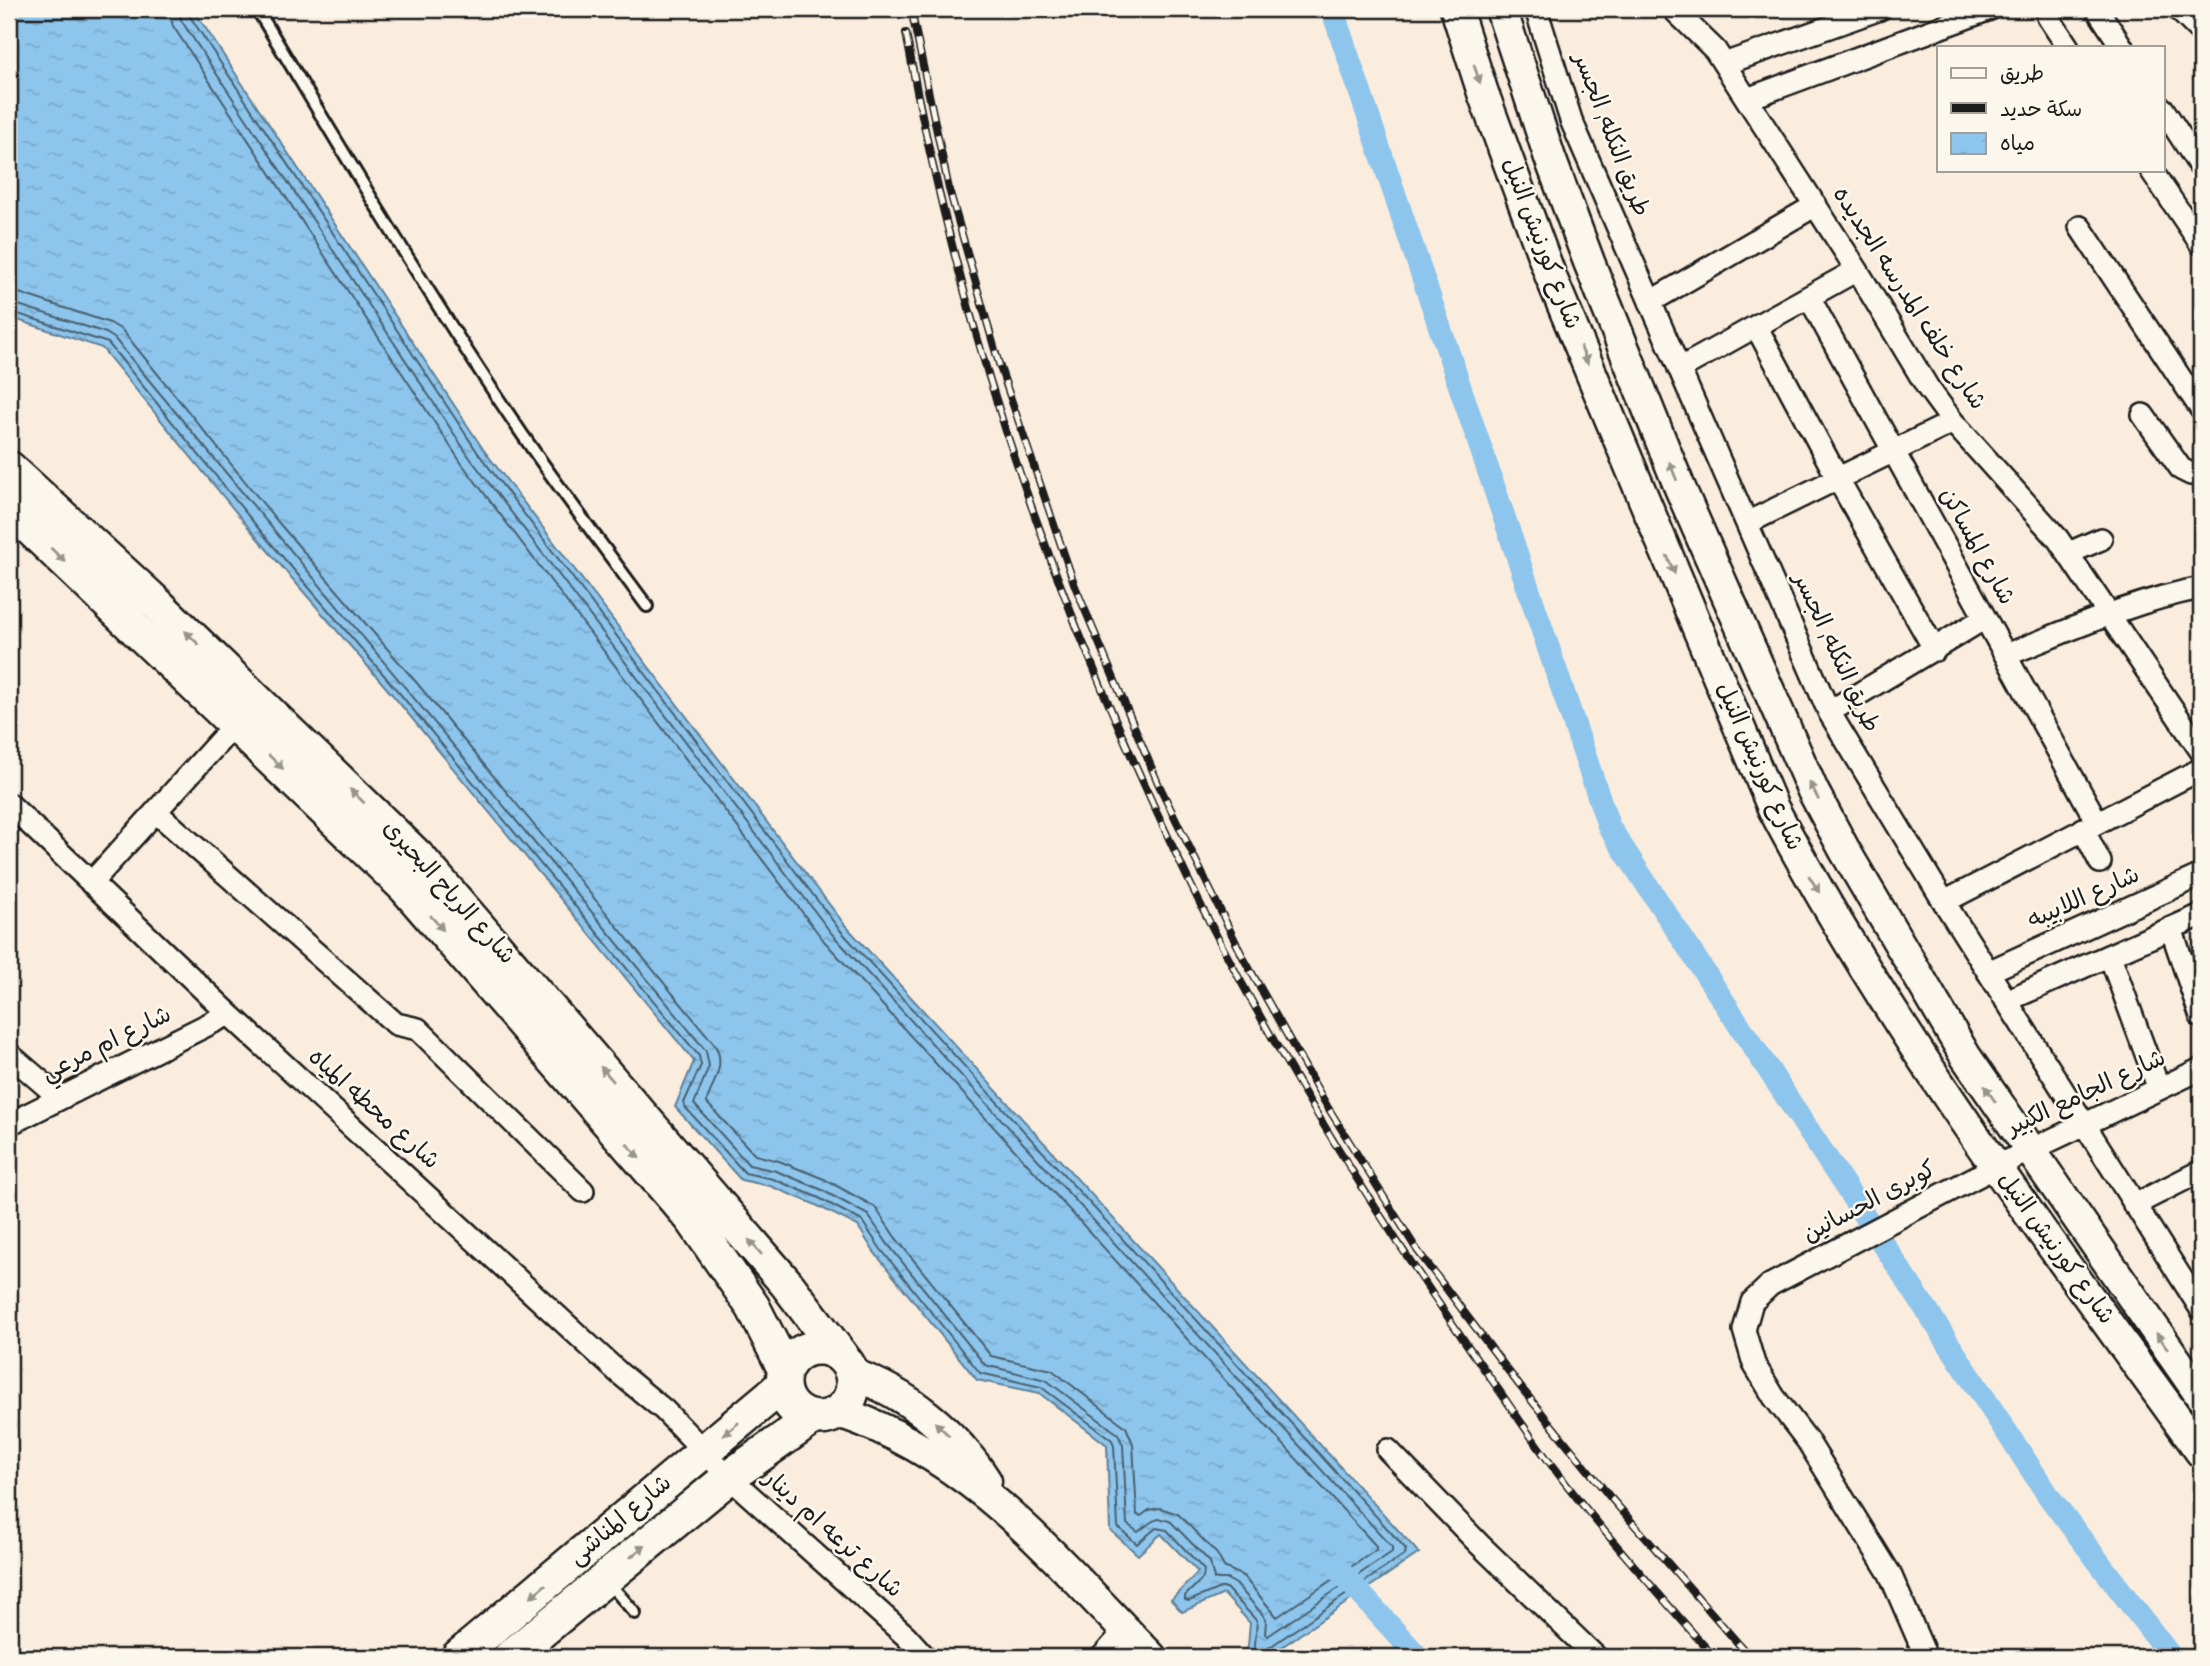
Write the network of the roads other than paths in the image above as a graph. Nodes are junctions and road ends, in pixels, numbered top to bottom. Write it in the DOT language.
graph roads {
  1 [pos="257,9"];
  2 [pos="1456,9"];
  3 [pos="1501,9"];
  4 [pos="1536,9"];
  5 [pos="1673,9"];
  6 [pos="1880,9"];
  7 [pos="1990,9"];
  8 [pos="2097,9"];
  9 [pos="2178,9"];
  10 [pos="2048,17"];
  11 [pos="2201,32"];
  12 [pos="2067,46"];
  13 [pos="2121,46"];
  14 [pos="1724,64"];
  15 [pos="1747,99"];
  16 [pos="2164,111"];
  17 [pos="2201,168"];
  18 [pos="2152,172"];
  19 [pos="1816,205"];
  20 [pos="2080,227"];
  21 [pos="2201,244"];
  22 [pos="1857,270"];
  23 [pos="1809,297"];
  24 [pos="1650,302"];
  25 [pos="1756,326"];
  26 [pos="1679,369"];
  27 [pos="2201,409"];
  28 [pos="2143,415"];
  29 [pos="1953,422"];
  30 [pos="1893,451"];
  31 [pos="9,468"];
  32 [pos="2201,474"];
  33 [pos="1838,479"];
  34 [pos="9,508"];
  35 [pos="1747,523"];
  36 [pos="2101,539"];
  37 [pos="2069,553"];
  38 [pos="2201,588"];
  39 [pos="648,606"];
  40 [pos="2109,614"];
  41 [pos="1985,618"];
  42 [pos="1935,650"];
  43 [pos="2006,656"];
  44 [pos="1829,712"];
  45 [pos="236,723"];
  46 [pos="2201,751"];
  47 [pos="2201,769"];
  48 [pos="9,804"];
  49 [pos="156,812"];
  50 [pos="2090,826"];
  51 [pos="2100,862"];
  52 [pos="2201,875"];
  53 [pos="91,883"];
  54 [pos="1944,902"];
  55 [pos="2201,915"];
  56 [pos="2171,928"];
  57 [pos="2110,956"];
  58 [pos="1988,972"];
  59 [pos="2007,1001"];
  60 [pos="229,1014"];
  61 [pos="2201,1017"];
  62 [pos="9,1055"];
  63 [pos="2201,1069"];
  64 [pos="2159,1089"];
  65 [pos="60,1098"];
  66 [pos="9,1124"];
  67 [pos="2084,1125"];
  68 [pos="2029,1151"];
  69 [pos="1995,1167"];
  70 [pos="2201,1171"];
  71 [pos="583,1191"];
  72 [pos="2134,1205"];
  73 [pos="2192,1277"];
  74 [pos="786,1283"];
  75 [pos="753,1307"];
  76 [pos="2201,1309"];
  77 [pos="847,1366"];
  78 [pos="784,1378"];
  79 [pos="2201,1396"];
  80 [pos="826,1415"];
  81 [pos="1388,1450"];
  82 [pos="704,1452"];
  83 [pos="2201,1452"];
  84 [pos="729,1477"];
  85 [pos="999,1502"];
  86 [pos="606,1578"];
  87 [pos="635,1613"];
  88 [pos="1125,1630"];
  89 [pos="458,1657"];
  90 [pos="510,1657"];
  91 [pos="925,1657"];
  92 [pos="1102,1657"];
  93 [pos="1151,1657"];
  94 [pos="1596,1657"];
  95 [pos="1926,1657"];
  1 -- 39 [label="lane"];
  2 -- 69 [label="main road, شارع كورنيش النيل, one-way"];
  68 -- 3 [label="main road, شارع كورنيش النيل, one-way"];
  4 -- 24 [label="street, طريق النكله, الجسر"];
  5 -- 14 [label="street, شارع خلف المدرسه الجديده"];
  6 -- 14 [label="street"];
  7 -- 15 [label="street"];
  8 -- 13 [label="street"];
  9 -- 11 [label="street"];
  10 -- 12 [label="street"];
  14 -- 15 [label="street, شارع خلف المدرسه الجديده"];
  15 -- 19 [label="street, شارع خلف المدرسه الجديده"];
  16 -- 17 [label="street"];
  18 -- 21 [label="street"];
  19 -- 22 [label="street, شارع خلف المدرسه الجديده"];
  19 -- 24 [label="street"];
  20 -- 27 [label="street"];
  22 -- 23 [label="street"];
  22 -- 29 [label="street, شارع خلف المدرسه الجديده"];
  23 -- 25 [label="street"];
  23 -- 30 [label="street, شارع المساكن"];
  24 -- 26 [label="street, طريق النكله, الجسر"];
  25 -- 26 [label="street"];
  25 -- 33 [label="street"];
  26 -- 35 [label="street, طريق النكله, الجسر"];
  28 -- 32 [label="street"];
  29 -- 30 [label="street"];
  29 -- 37 [label="street, شارع خلف المدرسه الجديده"];
  30 -- 33 [label="street"];
  30 -- 41 [label="street, شارع المساكن"];
  74 -- 31 [label="main road, شارع الرياح البحيرى, one-way"];
  33 -- 35 [label="street"];
  33 -- 42 [label="street"];
  34 -- 45 [label="main road, شارع الرياح البحيرى, one-way"];
  35 -- 44 [label="street, طريق النكله, الجسر"];
  36 -- 37 [label="street"];
  37 -- 40 [label="street, شارع خلف المدرسه الجديده"];
  38 -- 40 [label="street"];
  40 -- 43 [label="street"];
  40 -- 46 [label="street, شارع خلف المدرسه الجديده"];
  41 -- 42 [label="street"];
  41 -- 43 [label="street, شارع المساكن"];
  42 -- 44 [label="street"];
  43 -- 50 [label="street, شارع المساكن"];
  44 -- 54 [label="street, طريق النكله, الجسر"];
  45 -- 49 [label="street"];
  45 -- 75 [label="main road, شارع الرياح البحيرى, one-way"];
  47 -- 50 [label="street"];
  48 -- 53 [label="street, شارع محطه المياه"];
  49 -- 53 [label="street"];
  49 -- 71 [label="street"];
  50 -- 51 [label="street, شارع المساكن"];
  50 -- 54 [label="street"];
  52 -- 58 [label="street, شارع اللابيبه"];
  53 -- 60 [label="street, شارع محطه المياه"];
  54 -- 58 [label="street, طريق النكله, الجسر"];
  55 -- 56 [label="street"];
  56 -- 57 [label="street"];
  56 -- 61 [label="street"];
  57 -- 59 [label="street"];
  57 -- 64 [label="street"];
  58 -- 59 [label="street, طريق النكله, الجسر"];
  59 -- 67 [label="street, طريق النكله, الجسر"];
  60 -- 65 [label="street, شارع ام مرعي"];
  60 -- 82 [label="street, شارع محطه المياه"];
  62 -- 65 [label="street"];
  63 -- 64 [label="street, شارع الجامع الكبير"];
  64 -- 67 [label="street, شارع الجامع الكبير"];
  65 -- 66 [label="street, شارع ام مرعي"];
  67 -- 68 [label="street, شارع الجامع الكبير"];
  67 -- 72 [label="street, طريق النكله, الجسر"];
  68 -- 69 [label="street, شارع الجامع الكبير"];
  79 -- 68 [label="main road, شارع كورنيش النيل, one-way"];
  69 -- 83 [label="main road, شارع كورنيش النيل"];
  69 -- 95 [label="street, كوبرى الحسانين"];
  70 -- 72 [label="street"];
  72 -- 73 [label="street, طريق النكله, الجسر"];
  73 -- 76 [label="street, طريق النكله, الجسر"];
  74 -- 75 [label="main road"];
  74 -- 77 [label="main road, شارع الرياح البحيرى"];
  75 -- 78 [label="main road, شارع الرياح البحيرى"];
  77 -- 78 [label="main road"];
  77 -- 80 [label="main road"];
  85 -- 77 [label="main road, one-way"];
  78 -- 80 [label="main road"];
  78 -- 82 [label="main road, شارع المناشى, one-way"];
  80 -- 84 [label="main road, شارع المناشى"];
  80 -- 85 [label="main road"];
  81 -- 94 [label="street"];
  82 -- 84 [label="street, شارع ترعه ام دينار"];
  82 -- 89 [label="main road, شارع المناشى, one-way"];
  86 -- 84 [label="main road, شارع المناشى, one-way"];
  84 -- 91 [label="street, شارع ترعه ام دينار"];
  85 -- 88 [label="main road"];
  86 -- 87 [label="lane"];
  86 -- 90 [label="main road, شارع المناشى"];
  88 -- 92 [label="street"];
  88 -- 93 [label="main road"];
}
